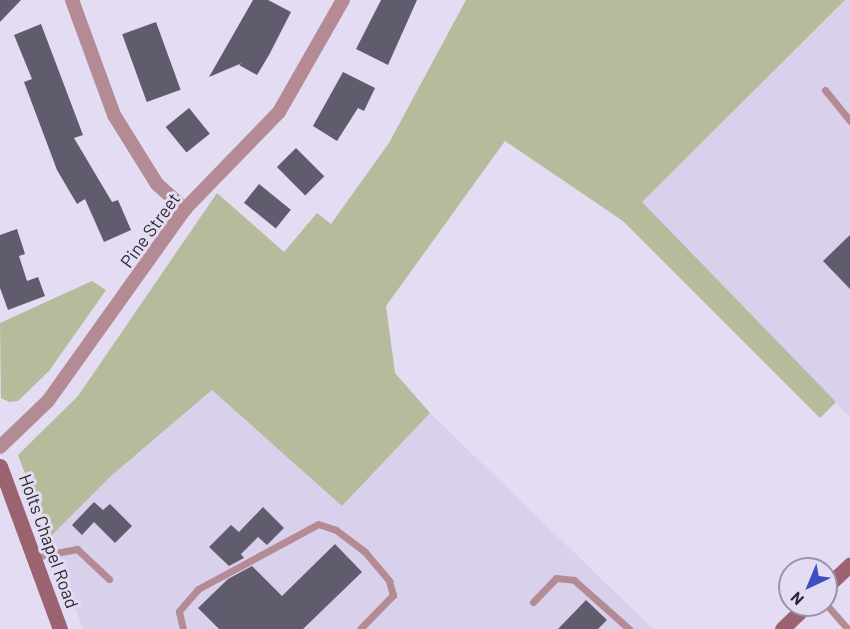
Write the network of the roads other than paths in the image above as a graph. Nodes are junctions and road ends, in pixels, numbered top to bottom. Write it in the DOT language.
graph roads {
  1 [pos="72,0"];
  2 [pos="343,0"];
  3 [pos="825,90"];
  4 [pos="850,121"];
  5 [pos="185,209"];
  6 [pos="0,447"];
  7 [pos="0,466"];
  8 [pos="34,557"];
  9 [pos="850,565"];
  10 [pos="838,576"];
  11 [pos="109,579"];
  12 [pos="533,602"];
  13 [pos="794,617"];
  14 [pos="837,617"];
  15 [pos="60,629"];
  16 [pos="183,629"];
  17 [pos="360,629"];
  18 [pos="629,629"];
  19 [pos="782,629"];
  20 [pos="848,629"];
  1 -- 5 [label="street"];
  2 -- 5 [label="street, Pine Street"];
  3 -- 4 [label="lane"];
  5 -- 6 [label="street, Pine Street"];
  7 -- 8 [label="street, Holts Chapel Road"];
  8 -- 11 [label="lane"];
  8 -- 15 [label="street, Holts Chapel Road"];
  9 -- 10 [label="street"];
  12 -- 18 [label="lane"];
  13 -- 19 [label="street"];
  14 -- 20 [label="lane"];
  16 -- 17 [label="lane"];
}
